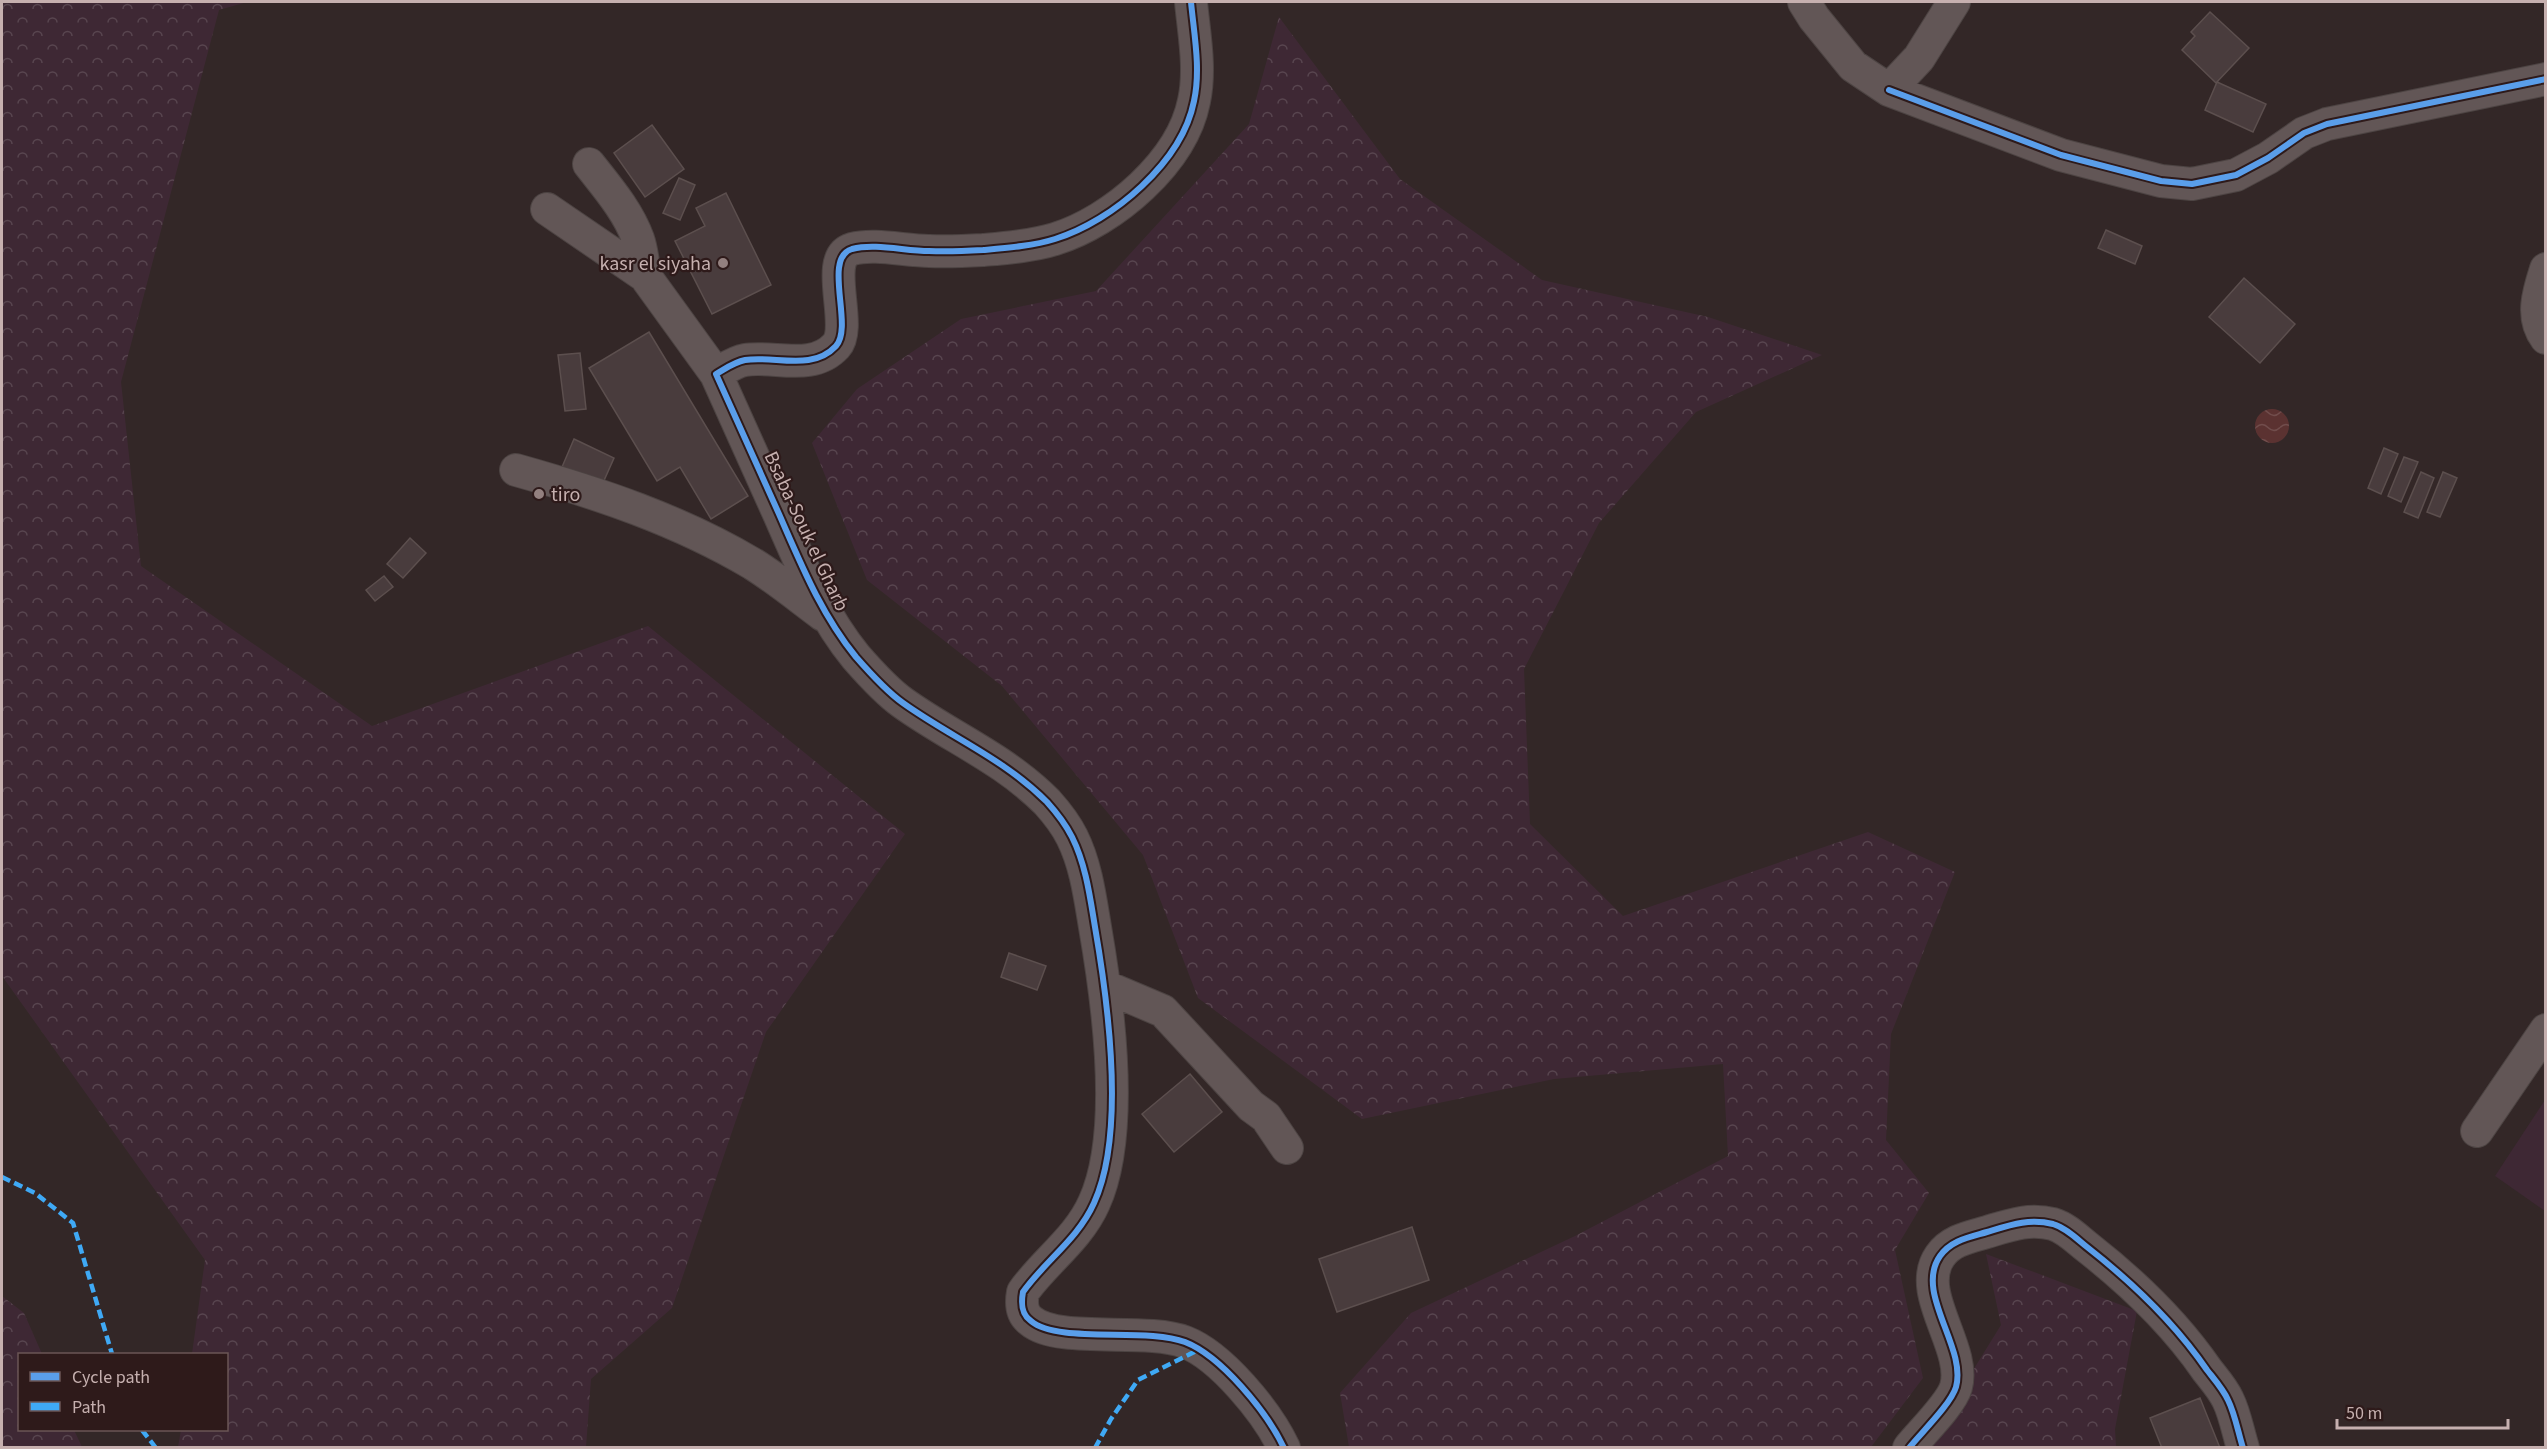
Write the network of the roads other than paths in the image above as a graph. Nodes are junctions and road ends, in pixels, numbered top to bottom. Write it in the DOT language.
graph roads {
  1 [pos="1191,2"];
  2 [pos="1804,2"];
  3 [pos="1954,2"];
  4 [pos="2546,80"];
  5 [pos="1889,90"];
  6 [pos="589,164"];
  7 [pos="547,209"];
  8 [pos="2546,269"];
  9 [pos="645,276"];
  10 [pos="2546,338"];
  11 [pos="716,374"];
  12 [pos="516,470"];
  13 [pos="829,619"];
  14 [pos="1104,986"];
  15 [pos="2546,1030"];
  16 [pos="2477,1131"];
  17 [pos="1287,1148"];
  18 [pos="1284,1448"];
  19 [pos="1909,1448"];
  20 [pos="2243,1448"];
  1 -- 11 [label="street"];
  2 -- 5 [label="street"];
  3 -- 5 [label="street"];
  4 -- 5 [label="street"];
  6 -- 9 [label="street"];
  7 -- 9 [label="street"];
  8 -- 10 [label="street"];
  9 -- 11 [label="street, Bsaba-Souk el Gharb"];
  11 -- 13 [label="street, Bsaba-Souk el Gharb"];
  12 -- 13 [label="street"];
  13 -- 14 [label="street, Bsaba-Souk el Gharb"];
  14 -- 17 [label="street"];
  14 -- 18 [label="street, Bsaba-Souk el Gharb"];
  15 -- 16 [label="street"];
  19 -- 20 [label="street"];
}
